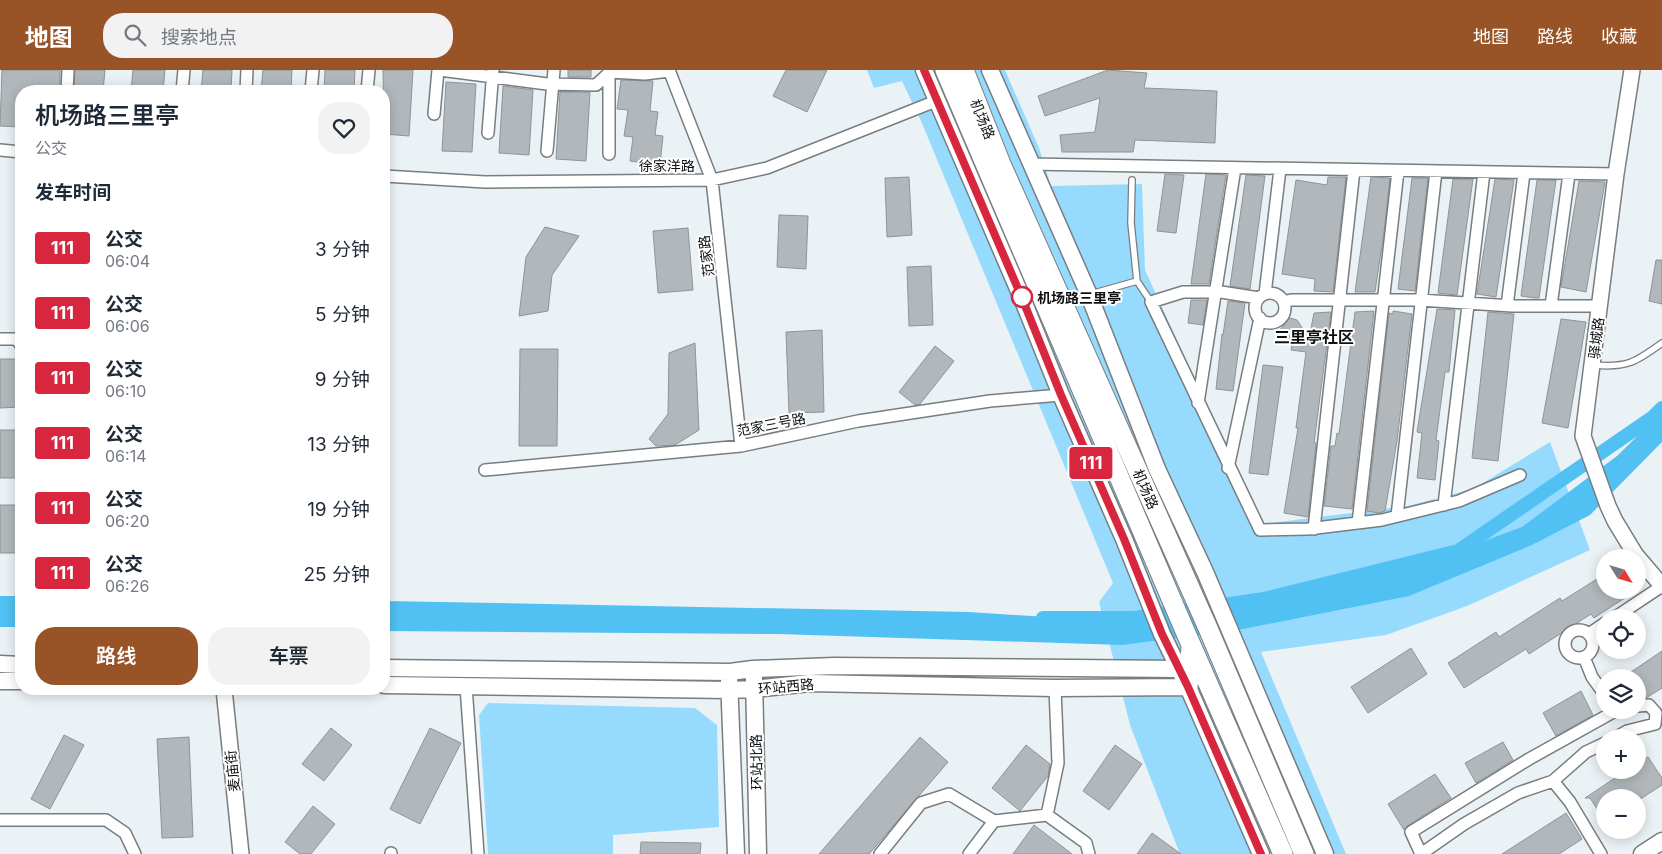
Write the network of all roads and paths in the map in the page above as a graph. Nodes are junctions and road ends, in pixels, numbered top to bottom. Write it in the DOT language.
graph roads {
  1 [pos="68,70"];
  2 [pos="184,70"];
  3 [pos="248,70"];
  4 [pos="313,70"];
  5 [pos="369,70"];
  6 [pos="439,70"];
  7 [pos="554,70"];
  8 [pos="924,70"];
  9 [pos="946,70"];
  10 [pos="964,70"];
  11 [pos="990,70"];
  12 [pos="1632,70"];
  13 [pos="610,71"];
  14 [pos="669,71"];
  15 [pos="493,74"];
  16 [pos="553,84"];
  17 [pos="67,85"];
  18 [pos="183,85"];
  19 [pos="247,85"];
  20 [pos="312,85"];
  21 [pos="368,85"];
  22 [pos="936,101"];
  23 [pos="434,114"];
  24 [pos="488,133"];
  25 [pos="0,150"];
  26 [pos="15,151"];
  27 [pos="547,151"];
  28 [pos="609,154"];
  29 [pos="1030,164"];
  30 [pos="1235,168"];
  31 [pos="1280,168"];
  32 [pos="1354,170"];
  33 [pos="1398,171"];
  34 [pos="1436,171"];
  35 [pos="1484,172"];
  36 [pos="1524,173"];
  37 [pos="1569,174"];
  38 [pos="1616,174"];
  39 [pos="390,176"];
  40 [pos="712,180"];
  41 [pos="1132,180"];
  42 [pos="1137,281"];
  43 [pos="1215,292"];
  44 [pos="1089,295"];
  45 [pos="1262,296"];
  46 [pos="1339,300"];
  47 [pos="1382,300"];
  48 [pos="1420,300"];
  49 [pos="1151,302"];
  50 [pos="1284,302"];
  51 [pos="1468,303"];
  52 [pos="1508,306"];
  53 [pos="1551,306"];
  54 [pos="1600,306"];
  55 [pos="1260,318"];
  56 [pos="0,339"];
  57 [pos="15,339"];
  58 [pos="1662,343"];
  59 [pos="1592,365"];
  60 [pos="1061,395"];
  61 [pos="1198,403"];
  62 [pos="741,446"];
  63 [pos="1228,468"];
  64 [pos="485,470"];
  65 [pos="1520,475"];
  66 [pos="1444,505"];
  67 [pos="1396,516"];
  68 [pos="1358,523"];
  69 [pos="1314,528"];
  70 [pos="1662,586"];
  71 [pos="1628,609"];
  72 [pos="1596,630"];
  73 [pos="1589,634"];
  74 [pos="1188,638"];
  75 [pos="1584,657"];
  76 [pos="0,664"];
  77 [pos="15,665"];
  78 [pos="390,668"];
  79 [pos="753,669"];
  80 [pos="1179,669"];
  81 [pos="730,672"];
  82 [pos="0,681"];
  83 [pos="15,681"];
  84 [pos="1596,683"];
  85 [pos="390,685"];
  86 [pos="466,686"];
  87 [pos="1188,687"];
  88 [pos="1055,688"];
  89 [pos="754,689"];
  90 [pos="728,690"];
  91 [pos="225,695"];
  92 [pos="1646,705"];
  93 [pos="1600,719"];
  94 [pos="1635,729"];
  95 [pos="1596,747"];
  96 [pos="1553,781"];
  97 [pos="1047,815"];
  98 [pos="0,820"];
  99 [pos="994,821"];
  100 [pos="1662,841"];
  101 [pos="135,854"];
  102 [pos="241,854"];
  103 [pos="478,854"];
  104 [pos="736,854"];
  105 [pos="758,854"];
  106 [pos="880,854"];
  107 [pos="969,854"];
  108 [pos="1089,854"];
  109 [pos="1261,854"];
  110 [pos="1283,854"];
  111 [pos="1304,854"];
  112 [pos="1325,854"];
  113 [pos="1601,854"];
  114 [pos="1642,854"];
  1 -- 17 [label="street"];
  2 -- 18 [label="street"];
  3 -- 19 [label="street"];
  4 -- 20 [label="street"];
  5 -- 21 [label="street"];
  6 -- 15 [label="street"];
  6 -- 23 [label="street"];
  7 -- 16 [label="street"];
  8 -- 22 [label="main road"];
  9 -- 74 [label="main road, 机场路"];
  10 -- 111 [label="main road, 机场路"];
  11 -- 29 [label="main road, 机场路"];
  12 -- 38 [label="street, 驿城路"];
  13 -- 14 [label="street"];
  13 -- 16 [label="street"];
  13 -- 28 [label="street"];
  14 -- 40 [label="street, 范家路"];
  15 -- 16 [label="street"];
  15 -- 24 [label="street"];
  16 -- 27 [label="street"];
  22 -- 40 [label="street, 徐家洋路"];
  22 -- 60 [label="main road"];
  25 -- 26 [label="street"];
  29 -- 30 [label="street"];
  29 -- 44 [label="main road, 机场路"];
  30 -- 31 [label="street"];
  30 -- 43 [label="street"];
  31 -- 32 [label="street"];
  31 -- 45 [label="street"];
  32 -- 33 [label="street"];
  32 -- 46 [label="street"];
  33 -- 34 [label="street"];
  33 -- 47 [label="street"];
  34 -- 35 [label="street"];
  34 -- 48 [label="street"];
  35 -- 36 [label="street"];
  35 -- 51 [label="street"];
  36 -- 37 [label="street"];
  36 -- 52 [label="street"];
  37 -- 38 [label="street"];
  37 -- 53 [label="street"];
  38 -- 54 [label="street, 驿城路"];
  39 -- 40 [label="street, 徐家洋路"];
  40 -- 62 [label="street, 范家路"];
  41 -- 42 [label="lane"];
  42 -- 44 [label="lane"];
  42 -- 49 [label="lane"];
  43 -- 45 [label="street"];
  43 -- 49 [label="street"];
  43 -- 61 [label="street"];
  44 -- 112 [label="main road, 机场路"];
  45 -- 50 [label="street"];
  45 -- 55 [label="street"];
  46 -- 47 [label="street"];
  46 -- 50 [label="street"];
  46 -- 69 [label="street"];
  47 -- 48 [label="street"];
  47 -- 68 [label="street"];
  48 -- 51 [label="street"];
  48 -- 67 [label="street"];
  49 -- 61 [label="street"];
  50 -- 55 [label="street"];
  51 -- 52 [label="street"];
  51 -- 66 [label="street"];
  52 -- 53 [label="street"];
  53 -- 54 [label="street"];
  54 -- 59 [label="street, 驿城路"];
  55 -- 63 [label="street"];
  56 -- 57 [label="street"];
  58 -- 59 [label="lane"];
  59 -- 70 [label="street, 驿城路"];
  60 -- 62 [label="street, 范家三号路"];
  60 -- 80 [label="main road"];
  61 -- 63 [label="street"];
  62 -- 64 [label="street, 范家三号路"];
  63 -- 69 [label="street"];
  65 -- 66 [label="street"];
  66 -- 67 [label="street"];
  67 -- 68 [label="street"];
  68 -- 69 [label="street"];
  70 -- 71 [label="street"];
  72 -- 73 [label="street"];
  73 -- 75 [label="street"];
  73 -- 75 [label="street"];
  74 -- 87 [label="main road"];
  74 -- 110 [label="main road, 机场路"];
  75 -- 84 [label="street"];
  76 -- 77 [label="main road"];
  78 -- 81 [label="main road, 环站西路"];
  79 -- 80 [label="main road, 环站西路"];
  79 -- 81 [label="main road, 环站西路"];
  79 -- 89 [label="main road, 环站北路"];
  80 -- 87 [label="main road"];
  81 -- 90 [label="main road, 环站北路"];
  82 -- 83 [label="main road"];
  85 -- 86 [label="main road, 环站西路"];
  86 -- 90 [label="main road, 环站西路"];
  86 -- 103 [label="street"];
  87 -- 88 [label="main road, 环站西路"];
  87 -- 109 [label="main road"];
  88 -- 89 [label="main road, 环站西路"];
  88 -- 97 [label="street"];
  89 -- 90 [label="main road, 环站西路"];
  89 -- 105 [label="main road, 环站北路"];
  90 -- 104 [label="main road, 环站北路"];
  91 -- 102 [label="street, 麦庙街"];
  92 -- 94 [label="street"];
  93 -- 96 [label="street"];
  95 -- 96 [label="street"];
  96 -- 113 [label="street"];
  97 -- 99 [label="street"];
  97 -- 108 [label="street"];
  98 -- 101 [label="street"];
  99 -- 106 [label="street"];
  99 -- 107 [label="street"];
  100 -- 114 [label="main road"];
}
